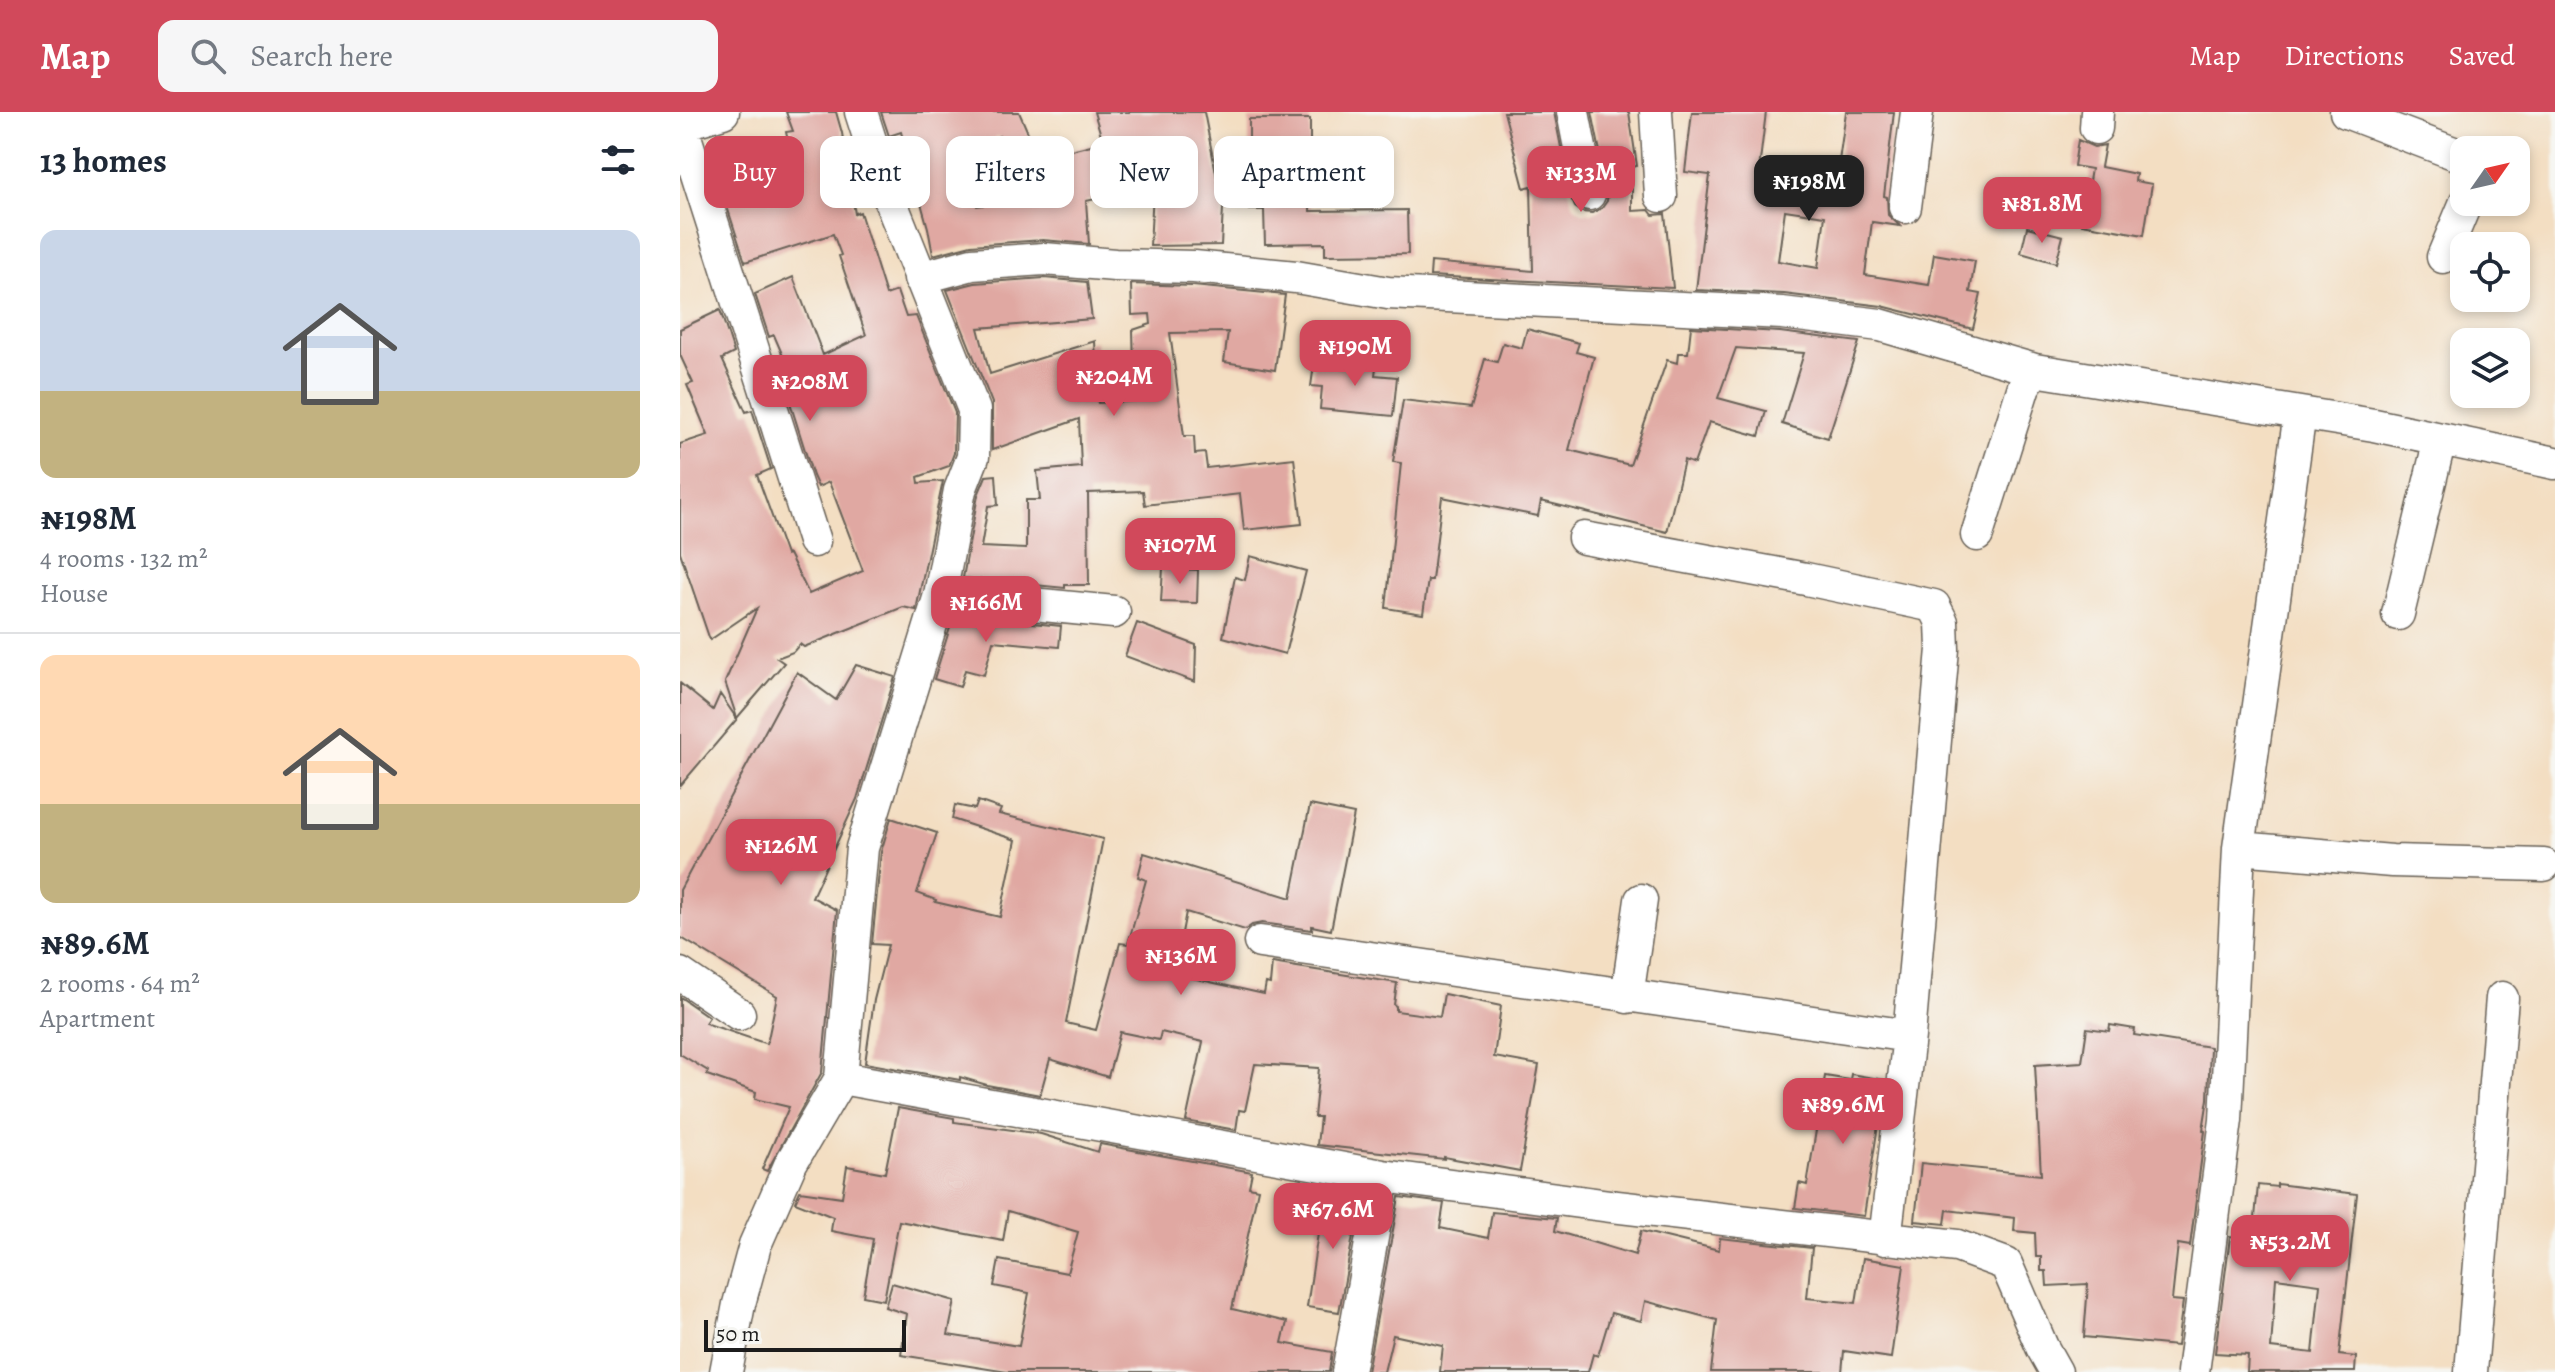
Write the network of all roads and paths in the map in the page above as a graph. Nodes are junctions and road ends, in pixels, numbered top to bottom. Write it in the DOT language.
graph roads {
  1 [pos="723,112"];
  2 [pos="861,112"];
  3 [pos="1573,112"];
  4 [pos="1656,112"];
  5 [pos="1917,112"];
  6 [pos="2346,112"];
  7 [pos="681,125"];
  8 [pos="2450,152"];
  9 [pos="1589,194"];
  10 [pos="1661,196"];
  11 [pos="1905,207"];
  12 [pos="2460,216"];
  13 [pos="2443,257"];
  14 [pos="920,278"];
  15 [pos="2035,370"];
  16 [pos="2300,413"];
  17 [pos="2440,439"];
  18 [pos="2555,463"];
  19 [pos="1977,535"];
  20 [pos="1584,538"];
  21 [pos="814,541"];
  22 [pos="940,595"];
  23 [pos="1114,612"];
  24 [pos="2398,614"];
  25 [pos="2239,848"];
  26 [pos="2544,865"];
  27 [pos="1641,900"];
  28 [pos="1260,942"];
  29 [pos="680,974"];
  30 [pos="1627,997"];
  31 [pos="2502,998"];
  32 [pos="739,1014"];
  33 [pos="1909,1036"];
  34 [pos="841,1078"];
  35 [pos="1383,1176"];
  36 [pos="1885,1239"];
  37 [pos="726,1372"];
  38 [pos="1348,1372"];
  39 [pos="2056,1372"];
  40 [pos="2193,1372"];
  41 [pos="2471,1372"];
  1 -- 7 [label="street"];
  2 -- 14 [label="street"];
  3 -- 9 [label="street"];
  4 -- 10 [label="street"];
  5 -- 11 [label="street"];
  6 -- 8 [label="street"];
  7 -- 21 [label="street"];
  12 -- 13 [label="street"];
  14 -- 15 [label="street"];
  14 -- 22 [label="street"];
  15 -- 16 [label="street"];
  15 -- 19 [label="street"];
  16 -- 17 [label="street"];
  16 -- 25 [label="street"];
  17 -- 18 [label="street"];
  17 -- 24 [label="street"];
  20 -- 33 [label="street"];
  22 -- 23 [label="street"];
  22 -- 34 [label="street"];
  25 -- 26 [label="street"];
  25 -- 40 [label="street"];
  27 -- 30 [label="street"];
  28 -- 30 [label="street"];
  29 -- 32 [label="street"];
  30 -- 33 [label="street"];
  31 -- 41 [label="street"];
  33 -- 36 [label="street"];
  34 -- 35 [label="street"];
  34 -- 37 [label="street"];
  35 -- 36 [label="street"];
  35 -- 38 [label="street"];
  36 -- 39 [label="street"];
}
